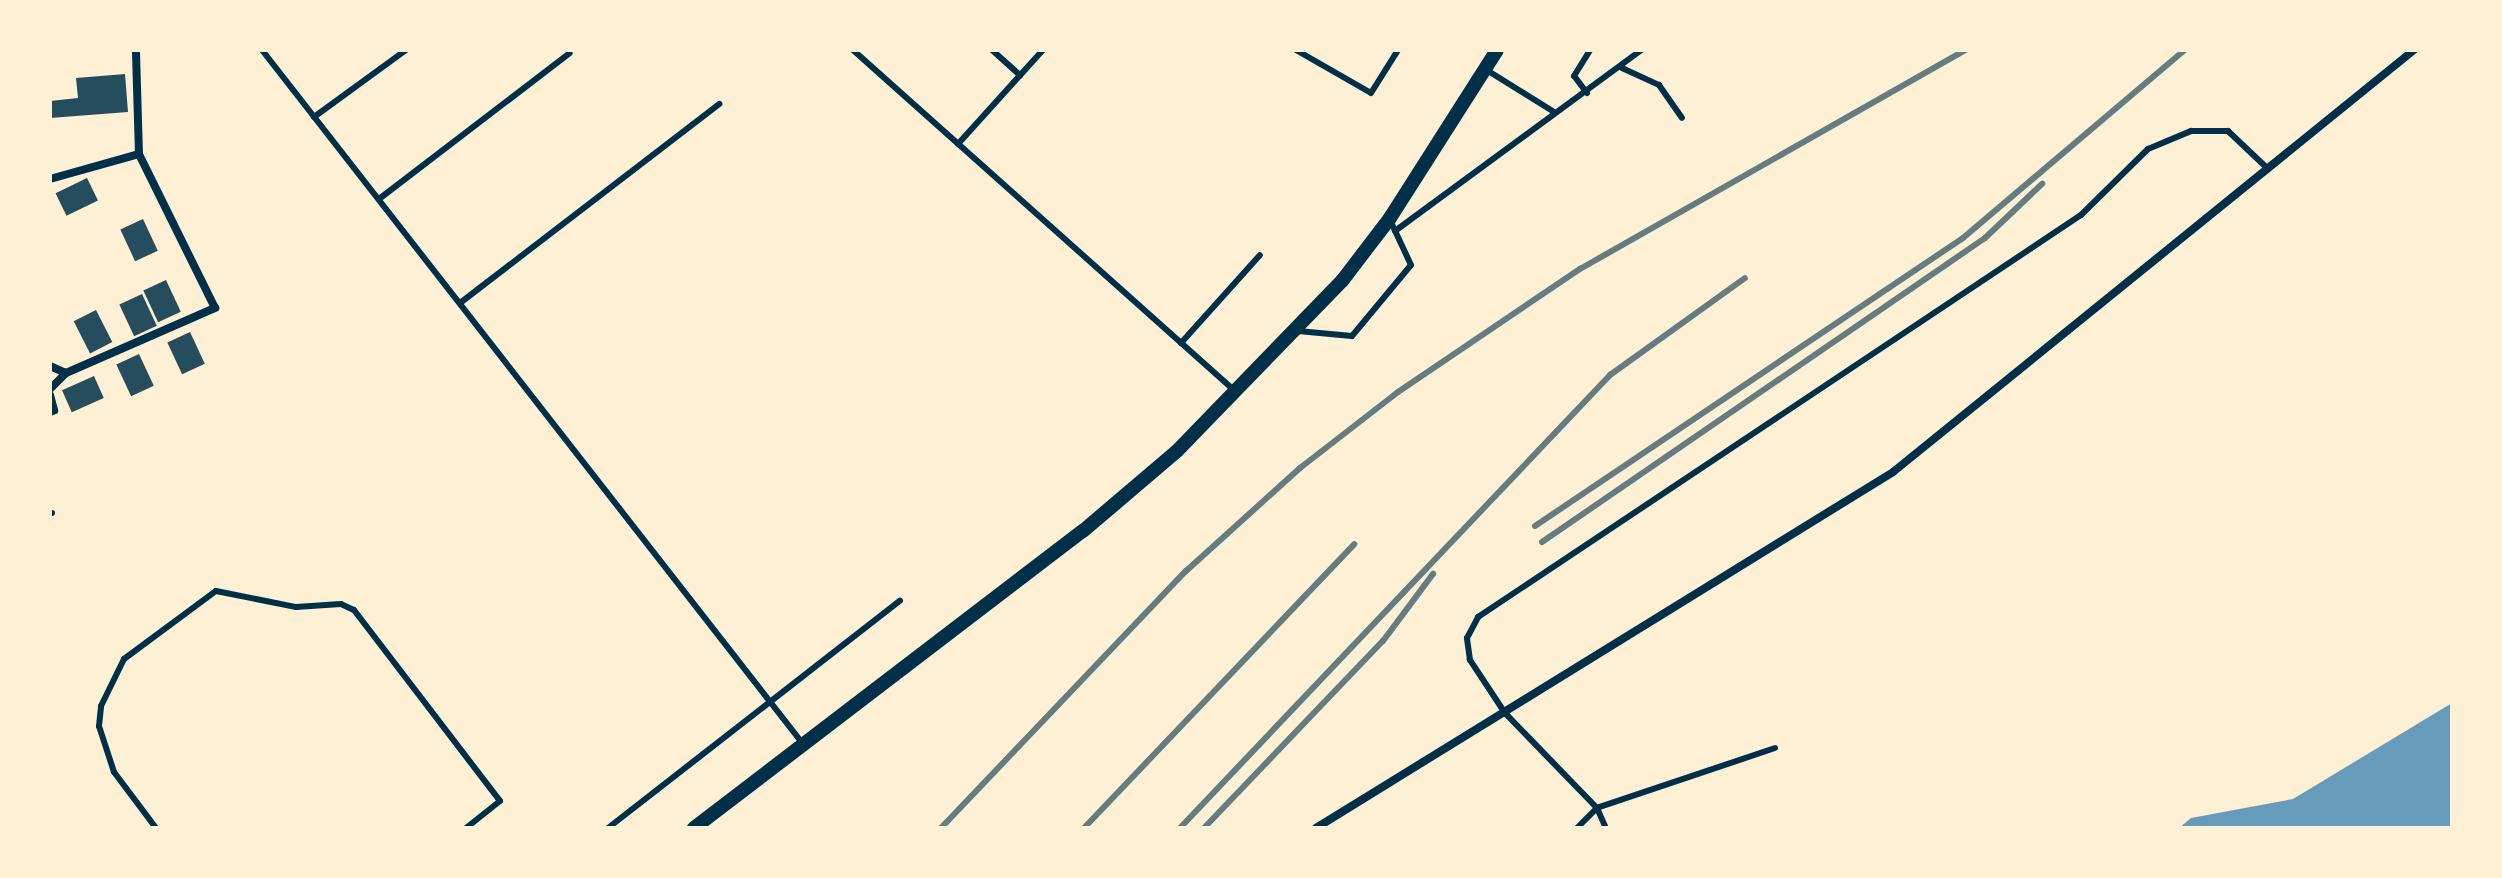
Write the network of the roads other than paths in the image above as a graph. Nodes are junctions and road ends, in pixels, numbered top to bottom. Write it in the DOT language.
graph roads {
  1 [pos="136,50"];
  2 [pos="262,50"];
  3 [pos="406,50"];
  4 [pos="853,50"];
  5 [pos="992,50"];
  6 [pos="1043,50"];
  7 [pos="1296,50"];
  8 [pos="1398,50"];
  9 [pos="1497,50"];
  10 [pos="1590,50"];
  11 [pos="1641,50"];
  12 [pos="2414,50"];
  13 [pos="570,53"];
  14 [pos="1622,68"];
  15 [pos="1485,69"];
  16 [pos="1020,75"];
  17 [pos="1587,93"];
  18 [pos="719,104"];
  19 [pos="1554,112"];
  20 [pos="314,117"];
  21 [pos="1682,118"];
  22 [pos="958,144"];
  23 [pos="139,154"];
  24 [pos="2266,167"];
  25 [pos="50,179"];
  26 [pos="379,199"];
  27 [pos="1393,225"];
  28 [pos="1260,255"];
  29 [pos="460,303"];
  30 [pos="1298,331"];
  31 [pos="1181,343"];
  32 [pos="50,366"];
  33 [pos="66,373"];
  34 [pos="50,389"];
  35 [pos="1236,392"];
  36 [pos="50,395"];
  37 [pos="52,411"];
  38 [pos="900,601"];
  39 [pos="770,702"];
  40 [pos="1505,713"];
  41 [pos="803,744"];
  42 [pos="1775,748"];
  43 [pos="1597,808"];
  44 [pos="156,828"];
  45 [pos="466,828"];
  46 [pos="608,828"];
  47 [pos="694,828"];
  48 [pos="1316,828"];
  49 [pos="1577,828"];
  50 [pos="1606,828"];
  1 -- 23 [label="street"];
  2 -- 20 [label="lane"];
  3 -- 20 [label="lane"];
  4 -- 22 [label="lane"];
  5 -- 16 [label="lane"];
  6 -- 16 [label="lane"];
  7 -- 8 [label="lane"];
  9 -- 15 [label="street"];
  10 -- 17 [label="lane"];
  11 -- 14 [label="lane"];
  12 -- 24 [label="street"];
  13 -- 26 [label="lane"];
  14 -- 17 [label="lane"];
  14 -- 21 [label="lane"];
  15 -- 19 [label="lane"];
  15 -- 27 [label="street"];
  16 -- 22 [label="lane"];
  17 -- 19 [label="lane"];
  18 -- 29 [label="lane"];
  19 -- 27 [label="lane"];
  20 -- 26 [label="lane"];
  22 -- 31 [label="lane"];
  23 -- 25 [label="street"];
  23 -- 33 [label="street"];
  24 -- 40 [label="street"];
  24 -- 40 [label="lane"];
  26 -- 29 [label="lane"];
  27 -- 30 [label="street"];
  27 -- 30 [label="lane"];
  28 -- 31 [label="lane"];
  29 -- 39 [label="lane"];
  30 -- 35 [label="street"];
  31 -- 35 [label="lane"];
  32 -- 33 [label="street"];
  33 -- 34 [label="street"];
  35 -- 41 [label="street"];
  36 -- 37 [label="street"];
  38 -- 39 [label="lane"];
  39 -- 41 [label="lane"];
  39 -- 46 [label="lane"];
  40 -- 43 [label="lane"];
  40 -- 48 [label="street"];
  41 -- 47 [label="street"];
  42 -- 43 [label="lane"];
  43 -- 49 [label="lane"];
  43 -- 50 [label="lane"];
  44 -- 45 [label="lane"];
}
